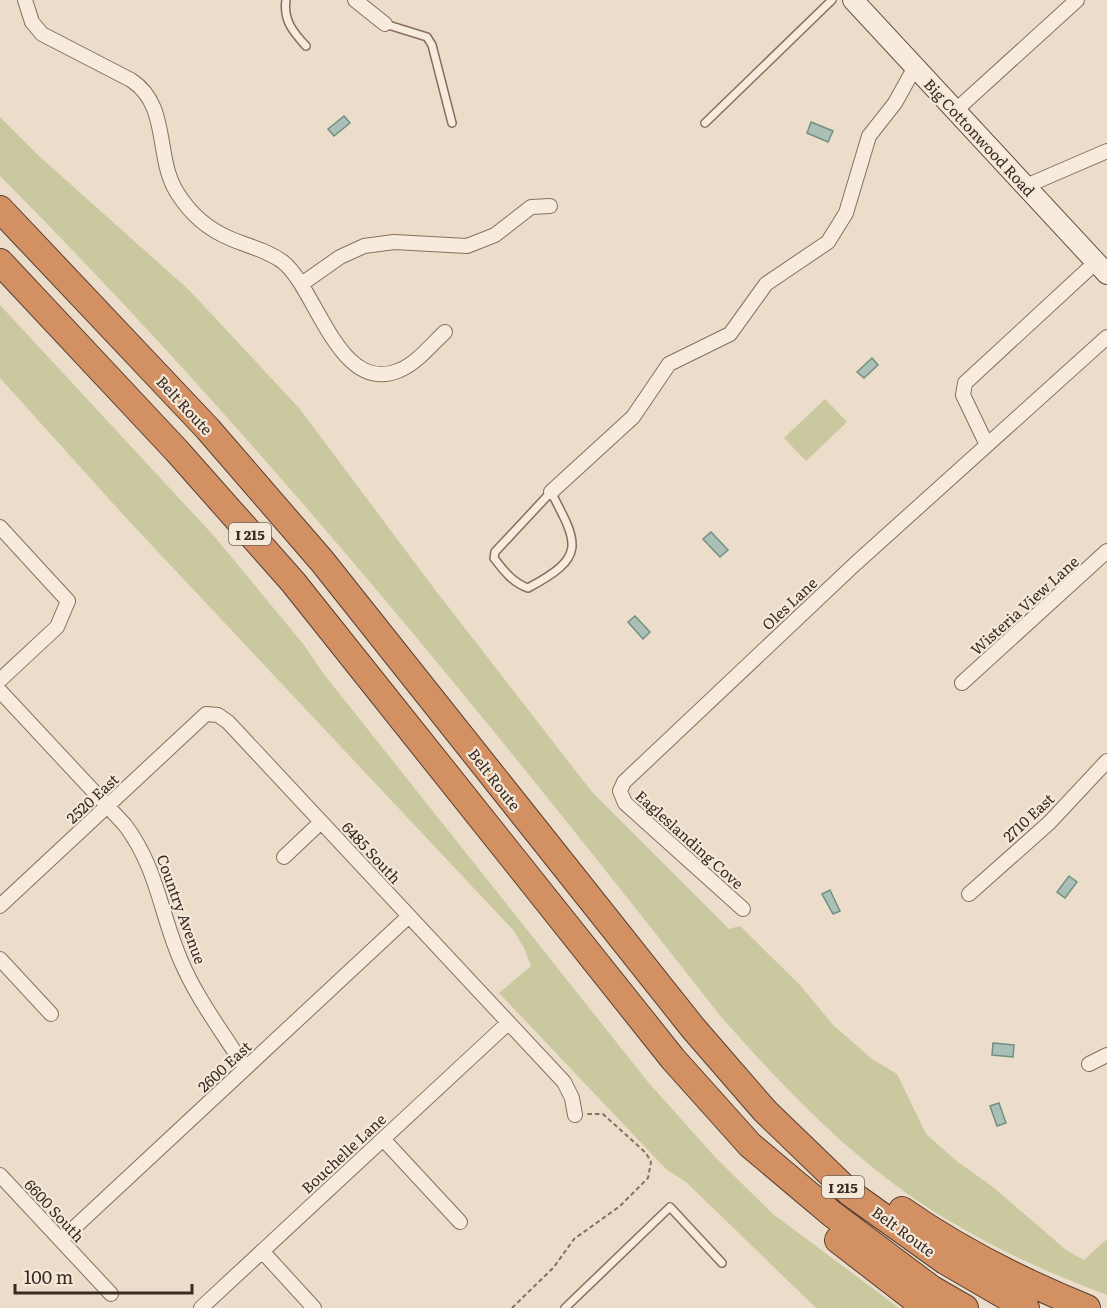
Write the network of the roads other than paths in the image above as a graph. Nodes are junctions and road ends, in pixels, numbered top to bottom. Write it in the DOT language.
graph roads {
  1 [pos="25,0"];
  2 [pos="286,0"];
  3 [pos="355,0"];
  4 [pos="832,0"];
  5 [pos="853,0"];
  6 [pos="1077,0"];
  7 [pos="385,24"];
  8 [pos="306,46"];
  9 [pos="915,67"];
  10 [pos="956,110"];
  11 [pos="452,123"];
  12 [pos="705,123"];
  13 [pos="1107,151"];
  14 [pos="1026,186"];
  15 [pos="550,206"];
  16 [pos="0,208"];
  17 [pos="0,261"];
  18 [pos="1102,268"];
  19 [pos="303,283"];
  20 [pos="445,332"];
  21 [pos="1107,337"];
  22 [pos="987,446"];
  23 [pos="551,492"];
  24 [pos="0,527"];
  25 [pos="1107,551"];
  26 [pos="0,680"];
  27 [pos="962,683"];
  28 [pos="0,691"];
  29 [pos="206,714"];
  30 [pos="1107,761"];
  31 [pos="620,791"];
  32 [pos="107,806"];
  33 [pos="321,822"];
  34 [pos="284,858"];
  35 [pos="969,894"];
  36 [pos="0,906"];
  37 [pos="743,909"];
  38 [pos="409,916"];
  39 [pos="0,959"];
  40 [pos="51,1014"];
  41 [pos="508,1023"];
  42 [pos="693,1028"];
  43 [pos="1107,1056"];
  44 [pos="1089,1065"];
  45 [pos="245,1068"];
  46 [pos="575,1114"];
  47 [pos="383,1139"];
  48 [pos="750,1145"];
  49 [pos="0,1175"];
  50 [pos="460,1222"];
  51 [pos="61,1240"];
  52 [pos="262,1251"];
  53 [pos="722,1263"];
  54 [pos="111,1294"];
  55 [pos="201,1308"];
  56 [pos="314,1308"];
  57 [pos="565,1308"];
  58 [pos="926,1308"];
  59 [pos="965,1308"];
  60 [pos="1026,1308"];
  61 [pos="1087,1308"];
  1 -- 19 [label="street"];
  2 -- 8 [label="lane"];
  3 -- 7 [label="street"];
  4 -- 12 [label="lane"];
  5 -- 9 [label="main road, Big Cottonwood Road"];
  6 -- 10 [label="street"];
  7 -- 11 [label="lane"];
  9 -- 10 [label="main road, Big Cottonwood Road"];
  9 -- 23 [label="street"];
  10 -- 14 [label="main road, Big Cottonwood Road"];
  13 -- 14 [label="street"];
  14 -- 18 [label="main road, Big Cottonwood Road"];
  15 -- 19 [label="street"];
  16 -- 42 [label="highway, Belt Route / I 215"];
  17 -- 48 [label="highway, Belt Route / I 215"];
  18 -- 22 [label="street"];
  19 -- 20 [label="street"];
  21 -- 22 [label="street, Oles Lane"];
  22 -- 31 [label="street, Oles Lane"];
  23 -- 23 [label="lane"];
  24 -- 26 [label="street"];
  25 -- 27 [label="street, Wisteria View Lane"];
  28 -- 32 [label="street, Country Avenue"];
  29 -- 32 [label="street, 2520 East"];
  29 -- 33 [label="street, 6485 South"];
  30 -- 35 [label="street, 2710 East"];
  31 -- 37 [label="street, Eagleslanding Cove"];
  32 -- 36 [label="street, 2520 East"];
  32 -- 45 [label="street, Country Avenue"];
  33 -- 34 [label="street"];
  33 -- 38 [label="street, 6485 South"];
  38 -- 41 [label="street, 6485 South"];
  38 -- 45 [label="street, 2600 East"];
  39 -- 40 [label="street"];
  41 -- 46 [label="street, 6485 South"];
  41 -- 47 [label="street, Bouchelle Lane"];
  42 -- 60 [label="highway, Belt Route / I 215"];
  42 -- 61 [label="highway"];
  43 -- 44 [label="street"];
  45 -- 51 [label="street, 2600 East"];
  47 -- 50 [label="street"];
  47 -- 52 [label="street, Bouchelle Lane"];
  48 -- 58 [label="highway"];
  48 -- 59 [label="highway, Belt Route / I 215"];
  49 -- 51 [label="street, 6600 South"];
  51 -- 54 [label="street, 6600 South"];
  52 -- 55 [label="street, Bouchelle Lane"];
  52 -- 56 [label="street"];
  53 -- 57 [label="lane"];
}
